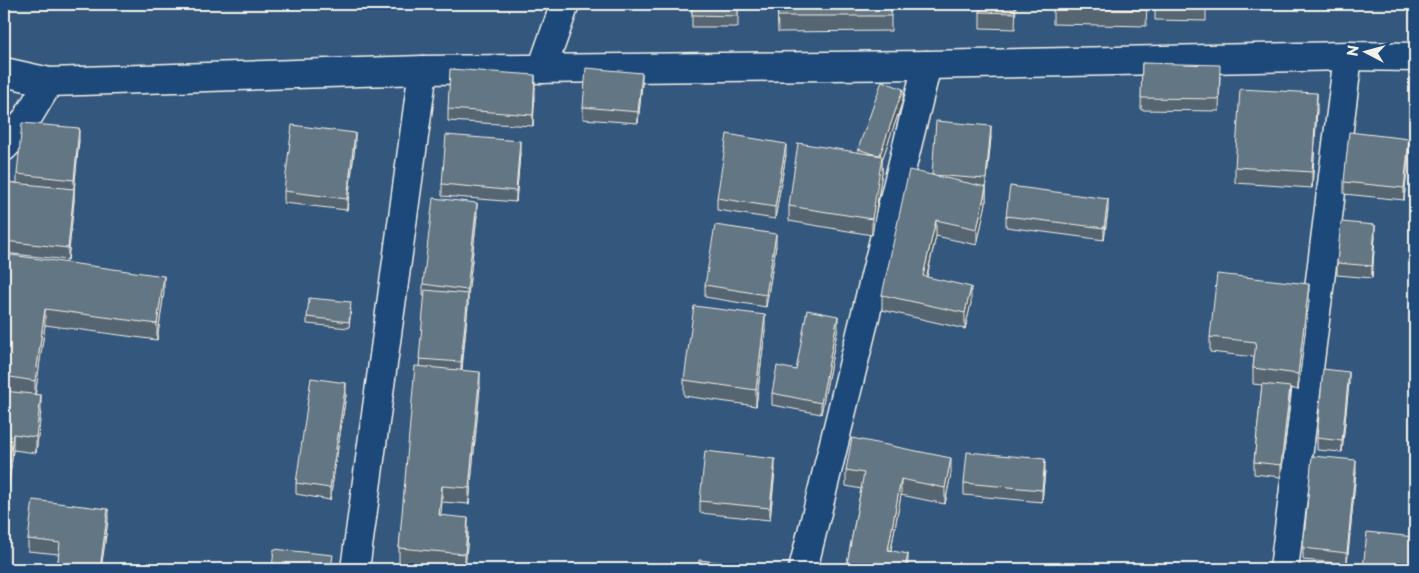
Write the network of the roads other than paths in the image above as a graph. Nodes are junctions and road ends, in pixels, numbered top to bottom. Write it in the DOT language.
graph roads {
  1 [pos="566,4"];
  2 [pos="1348,56"];
  3 [pos="1415,57"];
  4 [pos="927,65"];
  5 [pos="542,69"];
  6 [pos="423,70"];
  7 [pos="4,72"];
  8 [pos="50,82"];
  9 [pos="4,147"];
  10 [pos="355,569"];
  11 [pos="803,569"];
  12 [pos="1284,569"];
  1 -- 5 [label="street"];
  2 -- 3 [label="street"];
  2 -- 4 [label="street"];
  2 -- 12 [label="street"];
  4 -- 5 [label="street"];
  4 -- 11 [label="street"];
  5 -- 6 [label="street"];
  6 -- 8 [label="street"];
  6 -- 10 [label="street"];
  7 -- 8 [label="street"];
  8 -- 9 [label="street"];
}
